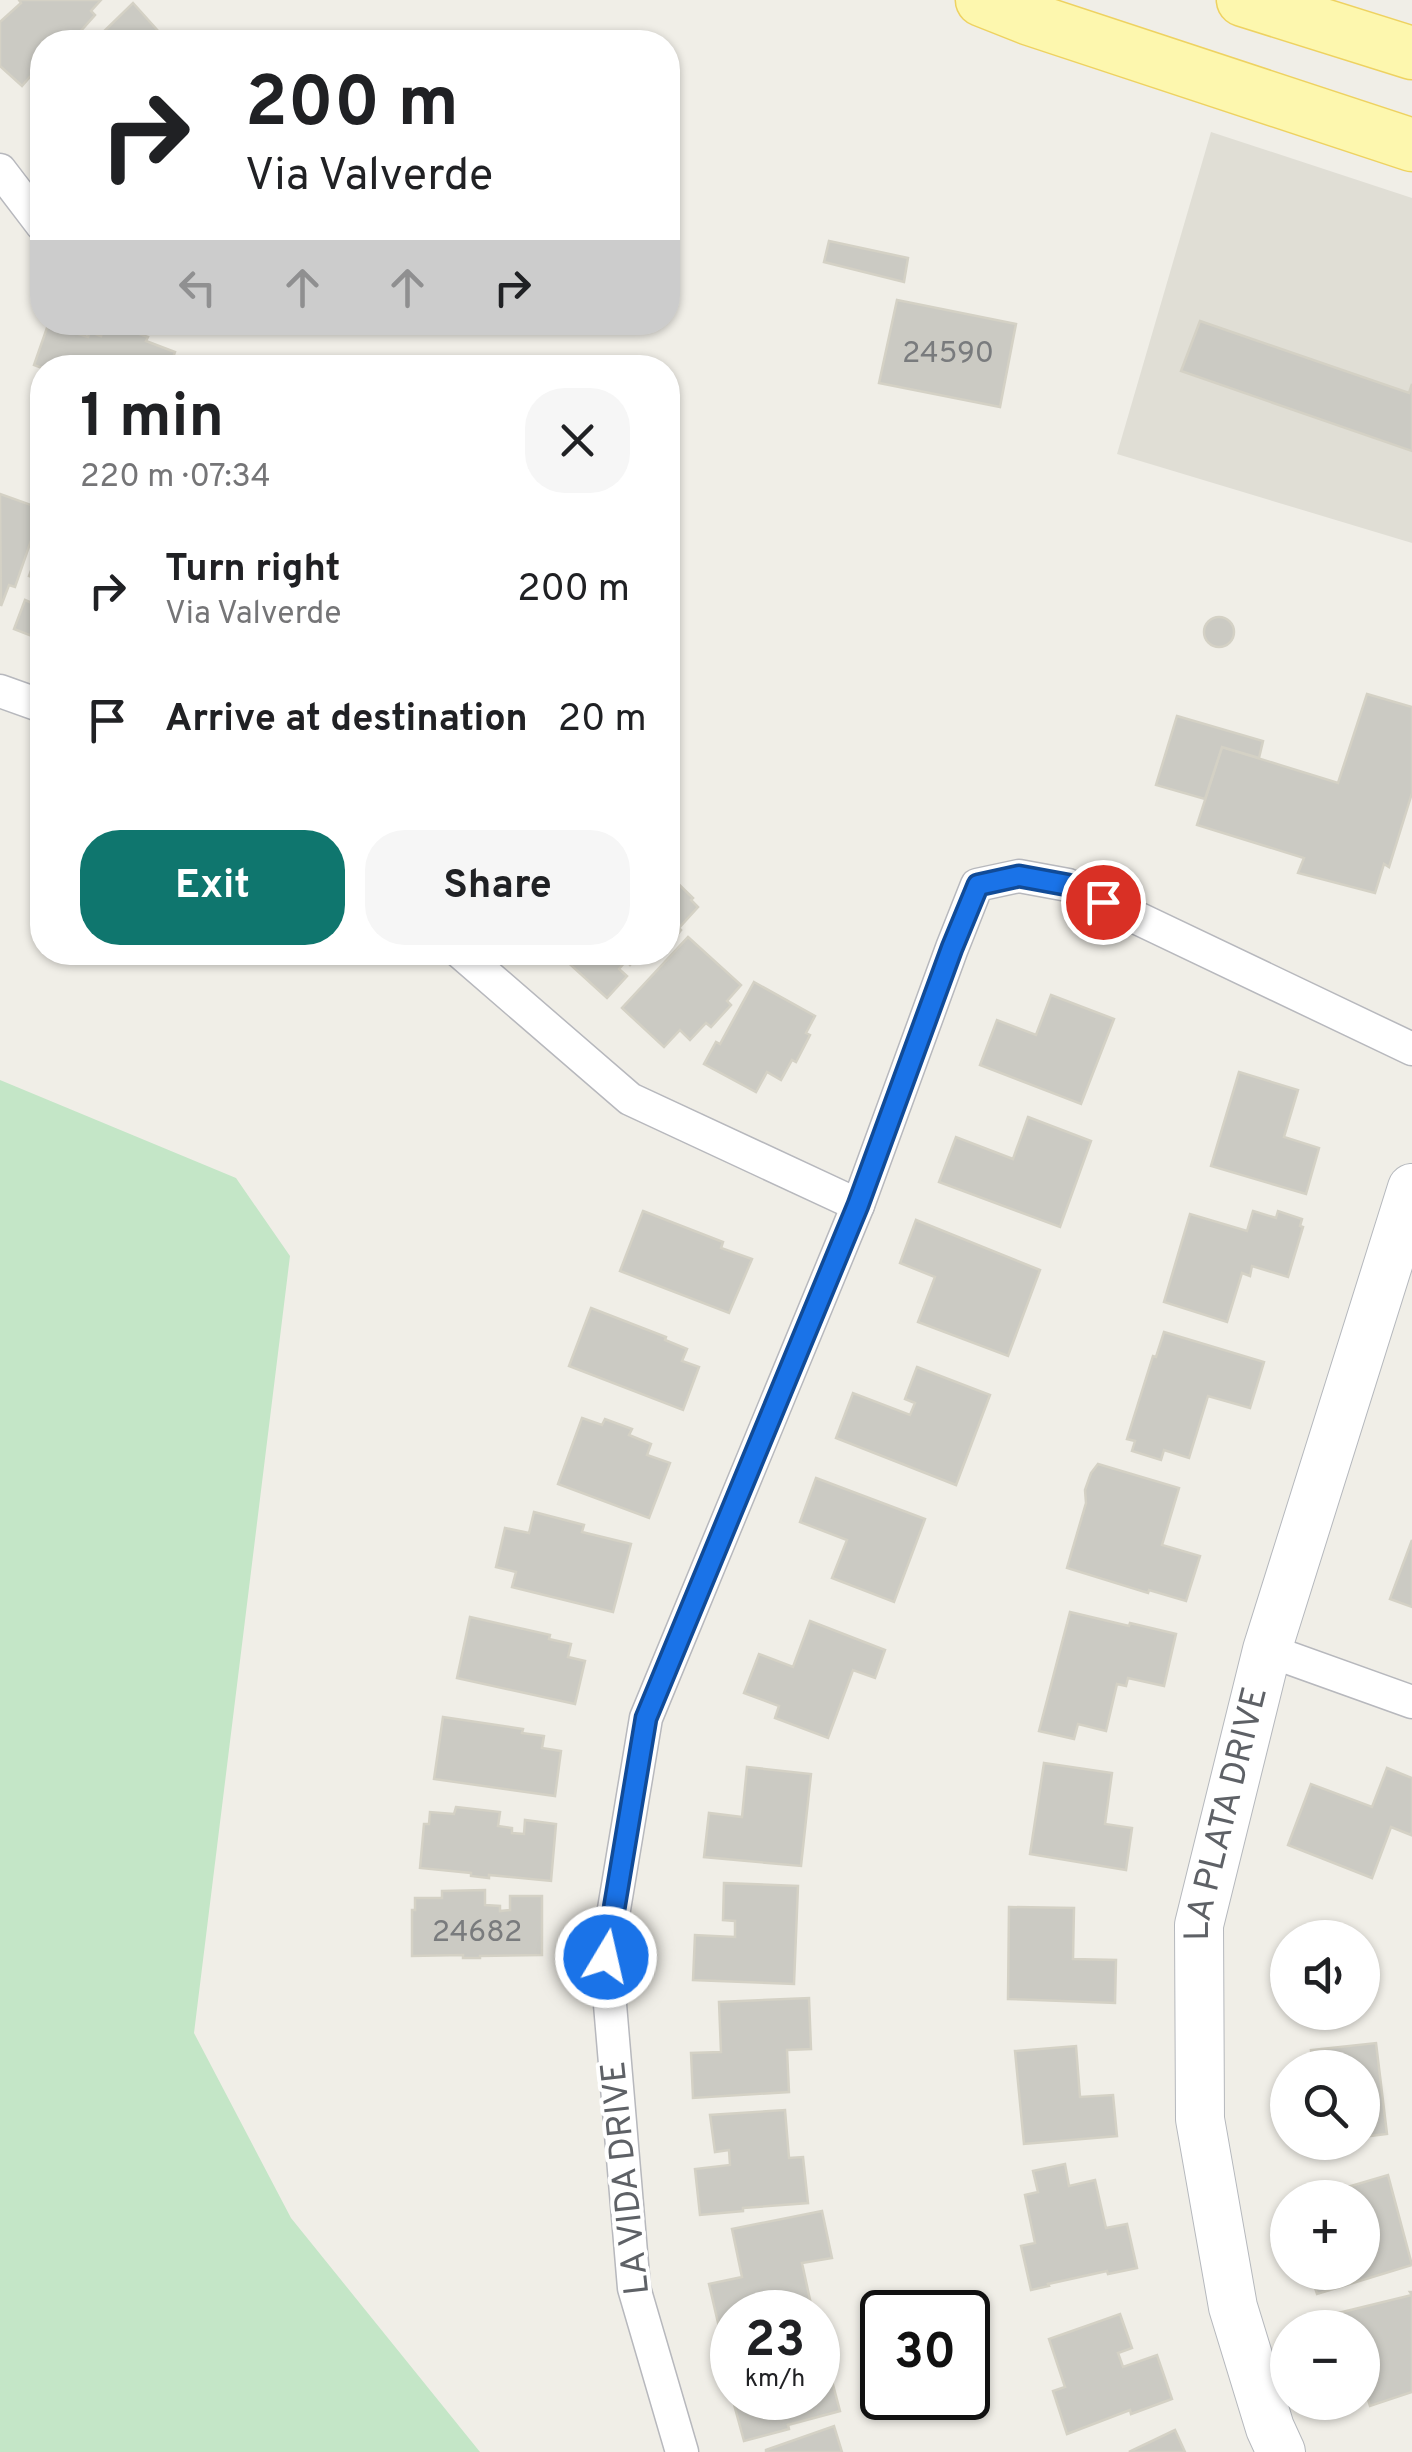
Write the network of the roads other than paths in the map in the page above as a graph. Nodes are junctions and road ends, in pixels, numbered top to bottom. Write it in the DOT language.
graph roads {
  1 [pos="982,0"];
  2 [pos="1243,0"];
  3 [pos="1412,53"];
  4 [pos="1412,145"];
  5 [pos="0,170"];
  6 [pos="30,209"];
  7 [pos="0,691"];
  8 [pos="30,702"];
  9 [pos="475,965"];
  10 [pos="1412,1050"];
  11 [pos="1412,1188"];
  12 [pos="858,1205"];
  13 [pos="1267,1650"];
  14 [pos="1412,1702"];
  15 [pos="682,2452"];
  16 [pos="1280,2452"];
  1 -- 4 [label="main road"];
  2 -- 3 [label="main road"];
  5 -- 6 [label="street"];
  7 -- 8 [label="street"];
  9 -- 12 [label="street"];
  10 -- 12 [label="street, LA VIDA DRIVE"];
  11 -- 13 [label="street, LA PLATA DRIVE"];
  12 -- 15 [label="street, LA VIDA DRIVE"];
  13 -- 14 [label="street"];
  13 -- 16 [label="street, LA PLATA DRIVE"];
}
